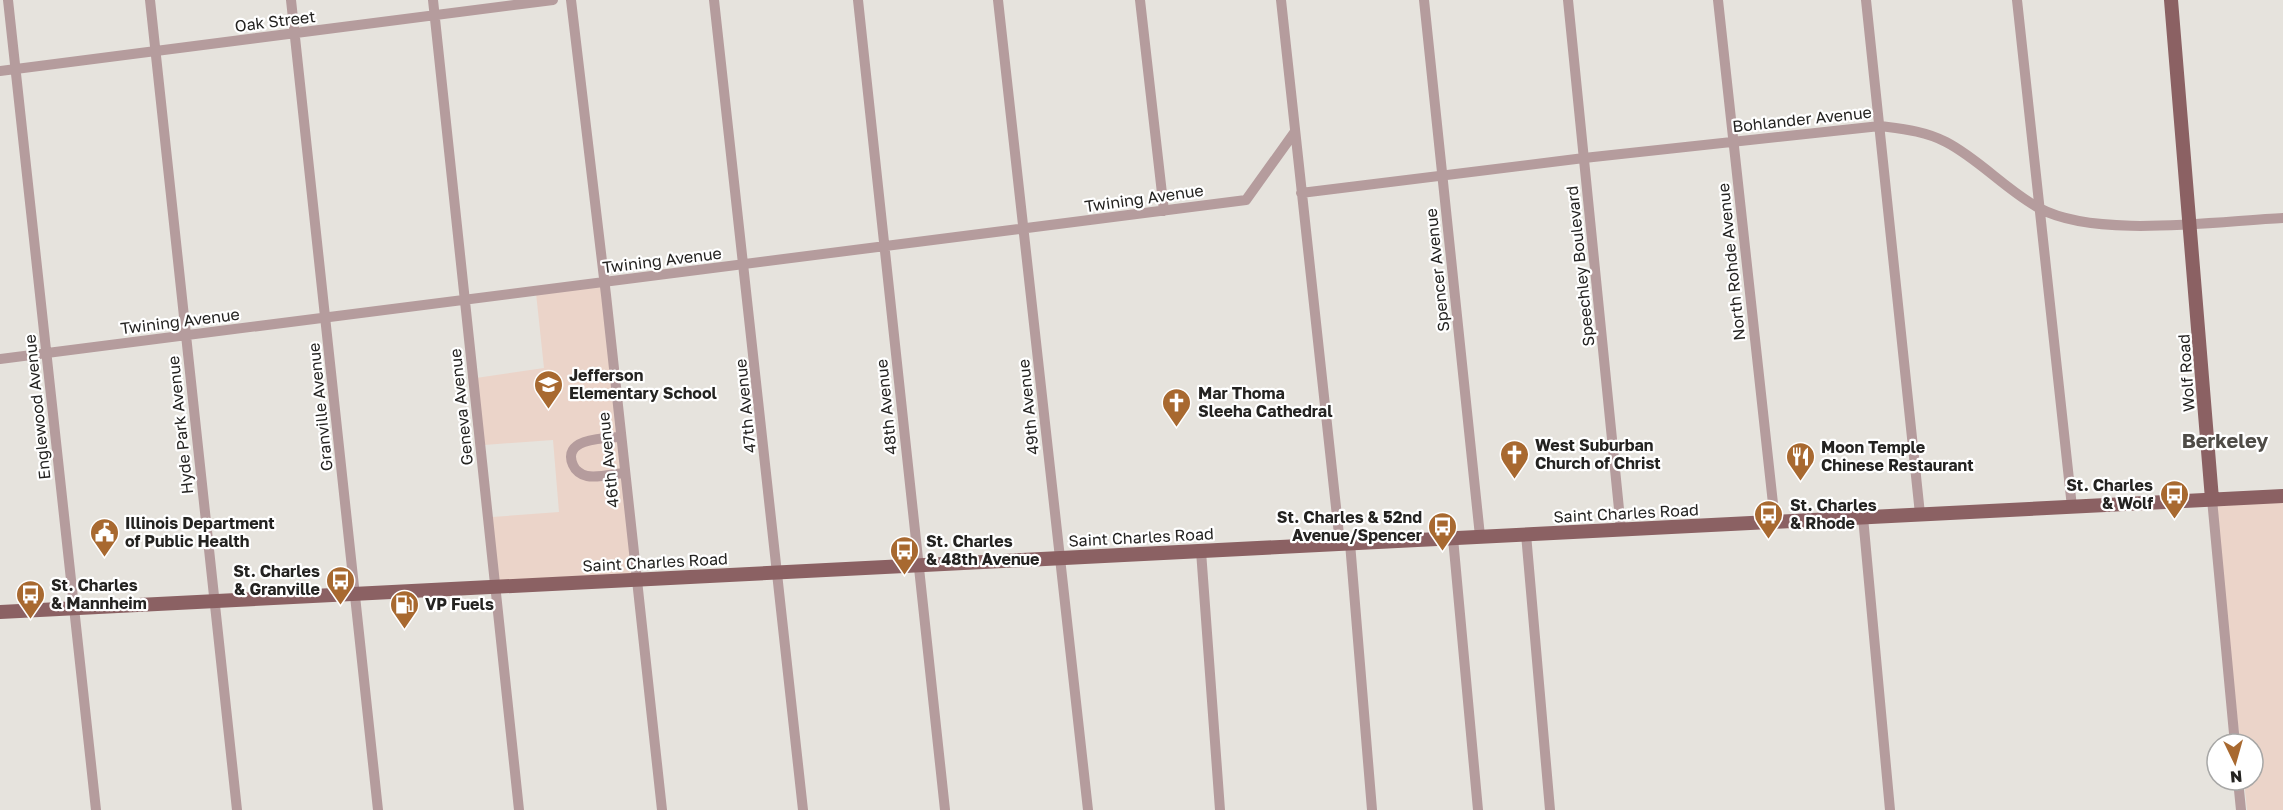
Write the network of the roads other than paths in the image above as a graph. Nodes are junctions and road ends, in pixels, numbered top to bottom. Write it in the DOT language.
graph roads {
  1 [pos="8,0"];
  2 [pos="150,0"];
  3 [pos="291,0"];
  4 [pos="433,0"];
  5 [pos="553,0"];
  6 [pos="571,0"];
  7 [pos="714,0"];
  8 [pos="858,0"];
  9 [pos="998,0"];
  10 [pos="1140,0"];
  11 [pos="1281,0"];
  12 [pos="1424,0"];
  13 [pos="1568,0"];
  14 [pos="1718,0"];
  15 [pos="1866,0"];
  16 [pos="2017,0"];
  17 [pos="2170,0"];
  18 [pos="434,15"];
  19 [pos="295,34"];
  20 [pos="155,51"];
  21 [pos="16,69"];
  22 [pos="0,71"];
  23 [pos="1880,126"];
  24 [pos="1294,133"];
  25 [pos="1733,141"];
  26 [pos="1584,158"];
  27 [pos="1442,177"];
  28 [pos="1301,193"];
  29 [pos="2039,208"];
  30 [pos="1164,211"];
  31 [pos="2283,218"];
  32 [pos="2191,223"];
  33 [pos="1024,229"];
  34 [pos="885,247"];
  35 [pos="745,265"];
  36 [pos="605,282"];
  37 [pos="464,300"];
  38 [pos="326,318"];
  39 [pos="186,335"];
  40 [pos="46,353"];
  41 [pos="0,359"];
  42 [pos="620,437"];
  43 [pos="624,473"];
  44 [pos="2283,496"];
  45 [pos="2212,499"];
  46 [pos="2072,507"];
  47 [pos="1920,514"];
  48 [pos="1863,517"];
  49 [pos="1775,522"];
  50 [pos="1621,529"];
  51 [pos="1526,534"];
  52 [pos="1480,536"];
  53 [pos="1453,538"];
  54 [pos="1345,543"];
  55 [pos="1201,551"];
  56 [pos="1060,558"];
  57 [pos="917,565"];
  58 [pos="778,572"];
  59 [pos="636,579"];
  60 [pos="496,586"];
  61 [pos="355,593"];
  62 [pos="215,600"];
  63 [pos="74,608"];
  64 [pos="0,612"];
  65 [pos="2234,732"];
  66 [pos="2239,792"];
  67 [pos="96,810"];
  68 [pos="237,810"];
  69 [pos="378,810"];
  70 [pos="519,810"];
  71 [pos="662,810"];
  72 [pos="803,810"];
  73 [pos="945,810"];
  74 [pos="1088,810"];
  75 [pos="1220,810"];
  76 [pos="1372,810"];
  77 [pos="1478,810"];
  78 [pos="1550,810"];
  79 [pos="1890,810"];
  80 [pos="2241,810"];
  1 -- 21 [label="street, Englewood Avenue"];
  2 -- 20 [label="street, Hyde Park Avenue"];
  3 -- 19 [label="street, Granville Avenue"];
  4 -- 18 [label="street, Geneva Avenue"];
  5 -- 18 [label="street, Oak Street"];
  6 -- 36 [label="street, 46th Avenue"];
  7 -- 35 [label="street, 47th Avenue"];
  8 -- 34 [label="street, 48th Avenue"];
  9 -- 33 [label="street, 49th Avenue"];
  10 -- 30 [label="street"];
  11 -- 24 [label="street"];
  12 -- 27 [label="street, Spencer Avenue"];
  13 -- 26 [label="street, Speechley Boulevard"];
  14 -- 25 [label="street, North Rohde Avenue"];
  15 -- 23 [label="street"];
  16 -- 29 [label="street"];
  17 -- 32 [label="main road, Wolf Road"];
  18 -- 19 [label="street, Oak Street"];
  18 -- 37 [label="street, Geneva Avenue"];
  19 -- 20 [label="street, Oak Street"];
  19 -- 38 [label="street, Granville Avenue"];
  20 -- 21 [label="street, Oak Street"];
  20 -- 39 [label="street, Hyde Park Avenue"];
  21 -- 22 [label="street, Oak Street"];
  21 -- 40 [label="street, Englewood Avenue"];
  23 -- 25 [label="street, Bohlander Avenue"];
  23 -- 29 [label="street, Bohlander Avenue"];
  23 -- 47 [label="street"];
  24 -- 28 [label="street"];
  24 -- 30 [label="street, Twining Avenue"];
  25 -- 26 [label="street, Bohlander Avenue"];
  25 -- 49 [label="street, North Rohde Avenue"];
  26 -- 27 [label="street, Bohlander Avenue"];
  26 -- 50 [label="street, Speechley Boulevard"];
  27 -- 28 [label="street, Bohlander Avenue"];
  27 -- 52 [label="street, Spencer Avenue"];
  28 -- 54 [label="street"];
  29 -- 32 [label="street, Bohlander Avenue"];
  29 -- 46 [label="street"];
  30 -- 33 [label="street, Twining Avenue"];
  31 -- 32 [label="street, Bohlander Avenue"];
  32 -- 45 [label="main road, Wolf Road"];
  33 -- 34 [label="street, Twining Avenue"];
  33 -- 56 [label="street, 49th Avenue"];
  34 -- 35 [label="street, Twining Avenue"];
  34 -- 57 [label="street, 48th Avenue"];
  35 -- 36 [label="street, Twining Avenue"];
  35 -- 58 [label="street, 47th Avenue"];
  36 -- 37 [label="street, Twining Avenue"];
  36 -- 42 [label="street, 46th Avenue"];
  37 -- 38 [label="street, Twining Avenue"];
  37 -- 60 [label="street, Geneva Avenue"];
  38 -- 39 [label="street, Twining Avenue"];
  38 -- 61 [label="street, Granville Avenue"];
  39 -- 40 [label="street, Twining Avenue"];
  39 -- 62 [label="street, Hyde Park Avenue"];
  40 -- 41 [label="street, Twining Avenue"];
  40 -- 63 [label="street, Englewood Avenue"];
  42 -- 43 [label="street, 46th Avenue"];
  42 -- 43 [label="street"];
  43 -- 59 [label="street, 46th Avenue"];
  44 -- 45 [label="main road, Saint Charles Road"];
  45 -- 46 [label="main road, Saint Charles Road"];
  45 -- 65 [label="street, Wolf Road"];
  46 -- 47 [label="main road, Saint Charles Road"];
  47 -- 48 [label="main road, Saint Charles Road"];
  48 -- 49 [label="main road, Saint Charles Road"];
  48 -- 79 [label="street"];
  49 -- 50 [label="main road, Saint Charles Road"];
  50 -- 51 [label="main road, Saint Charles Road"];
  51 -- 52 [label="main road, Saint Charles Road"];
  51 -- 78 [label="street"];
  52 -- 53 [label="main road, Saint Charles Road"];
  53 -- 54 [label="main road, Saint Charles Road"];
  53 -- 77 [label="street"];
  54 -- 55 [label="main road, Saint Charles Road"];
  54 -- 76 [label="street"];
  55 -- 56 [label="main road, Saint Charles Road"];
  55 -- 75 [label="street"];
  56 -- 57 [label="main road, Saint Charles Road"];
  56 -- 74 [label="street, 49th Avenue"];
  57 -- 58 [label="main road, Saint Charles Road"];
  57 -- 73 [label="street, 48th Avenue"];
  58 -- 59 [label="main road, Saint Charles Road"];
  58 -- 72 [label="street, 47th Avenue"];
  59 -- 60 [label="main road, Saint Charles Road"];
  59 -- 71 [label="street, 46th Avenue"];
  60 -- 61 [label="main road, Saint Charles Road"];
  60 -- 70 [label="street, Geneva Avenue"];
  61 -- 62 [label="main road, Saint Charles Road"];
  61 -- 69 [label="street, Granville Avenue"];
  62 -- 63 [label="main road, Saint Charles Road"];
  62 -- 68 [label="street, Hyde Park Avenue"];
  63 -- 64 [label="main road, Saint Charles Road"];
  63 -- 67 [label="street, Englewood Avenue"];
  66 -- 80 [label="street"];
}
